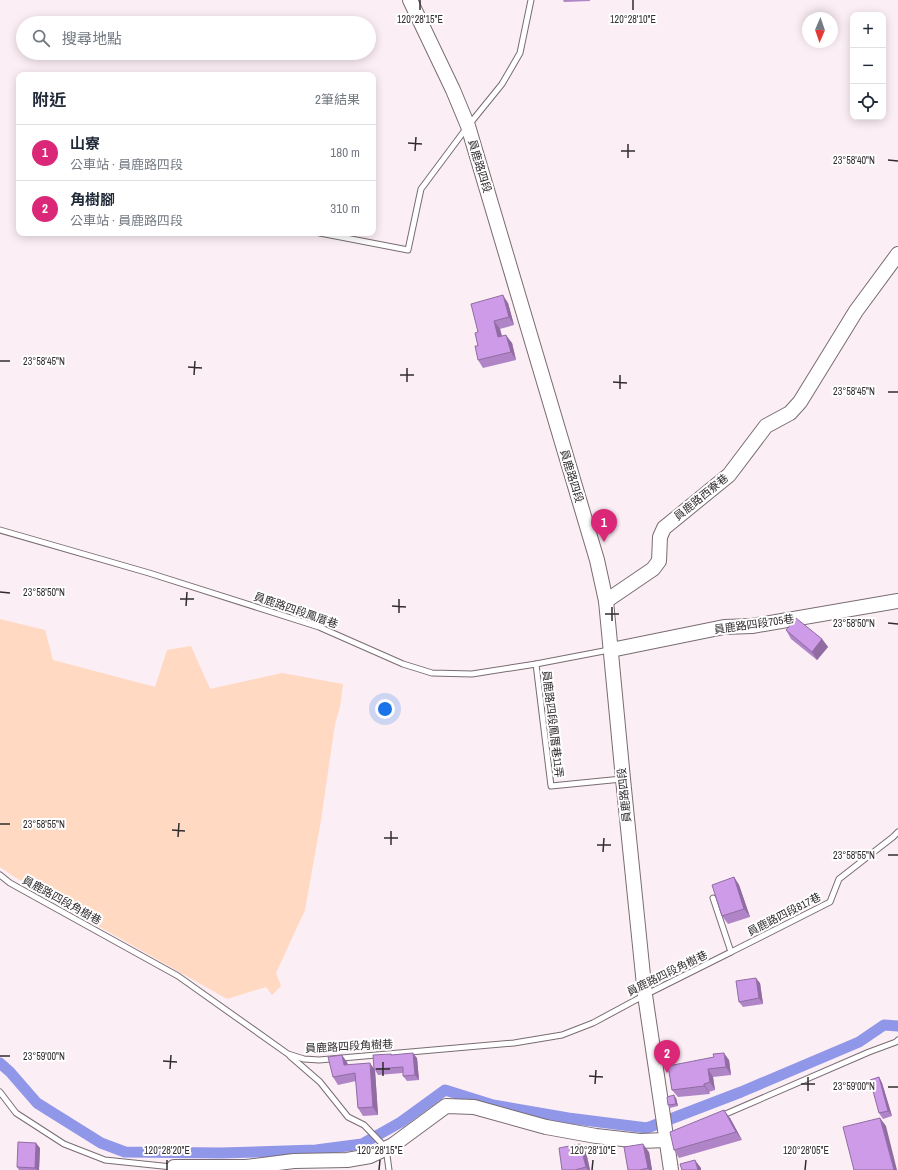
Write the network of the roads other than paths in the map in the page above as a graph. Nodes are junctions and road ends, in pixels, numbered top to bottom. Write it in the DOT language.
graph roads {
  1 [pos="410,0"];
  2 [pos="532,0"];
  3 [pos="468,126"];
  4 [pos="336,236"];
  5 [pos="898,254"];
  6 [pos="0,530"];
  7 [pos="606,601"];
  8 [pos="898,602"];
  9 [pos="611,650"];
  10 [pos="536,664"];
  11 [pos="623,779"];
  12 [pos="898,832"];
  13 [pos="0,876"];
  14 [pos="713,898"];
  15 [pos="731,952"];
  16 [pos="645,995"];
  17 [pos="897,1042"];
  18 [pos="288,1054"];
  19 [pos="0,1092"];
  20 [pos="717,1118"];
  21 [pos="670,1138"];
  22 [pos="386,1148"];
  23 [pos="174,1169"];
  24 [pos="389,1170"];
  25 [pos="671,1170"];
  1 -- 3 [label="street, 員鹿路四段"];
  2 -- 3 [label="lane"];
  3 -- 4 [label="lane"];
  3 -- 7 [label="street, 員鹿路四段"];
  5 -- 7 [label="street, 員鹿路西寮巷"];
  6 -- 10 [label="lane, 員鹿路四段鳳厝巷"];
  7 -- 9 [label="street, 員鹿路四段"];
  8 -- 9 [label="street, 員鹿路四段705巷"];
  9 -- 10 [label="lane, 員鹿路四段鳳厝巷"];
  9 -- 11 [label="street, 員鹿路四段"];
  10 -- 11 [label="lane, 員鹿路四段鳳厝巷11弄"];
  11 -- 16 [label="street, 員鹿路四段"];
  12 -- 15 [label="lane, 員鹿路四段817巷"];
  13 -- 18 [label="lane, 員鹿路四段角樹巷"];
  14 -- 15 [label="lane"];
  15 -- 16 [label="lane, 員鹿路四段角樹巷"];
  16 -- 18 [label="lane, 員鹿路四段角樹巷"];
  16 -- 21 [label="street, 員鹿路四段"];
  17 -- 20 [label="lane"];
  18 -- 22 [label="lane"];
  19 -- 23 [label="lane"];
  21 -- 22 [label="street"];
  21 -- 25 [label="street, 員鹿路四段"];
  22 -- 23 [label="street"];
  22 -- 24 [label="lane"];
}
